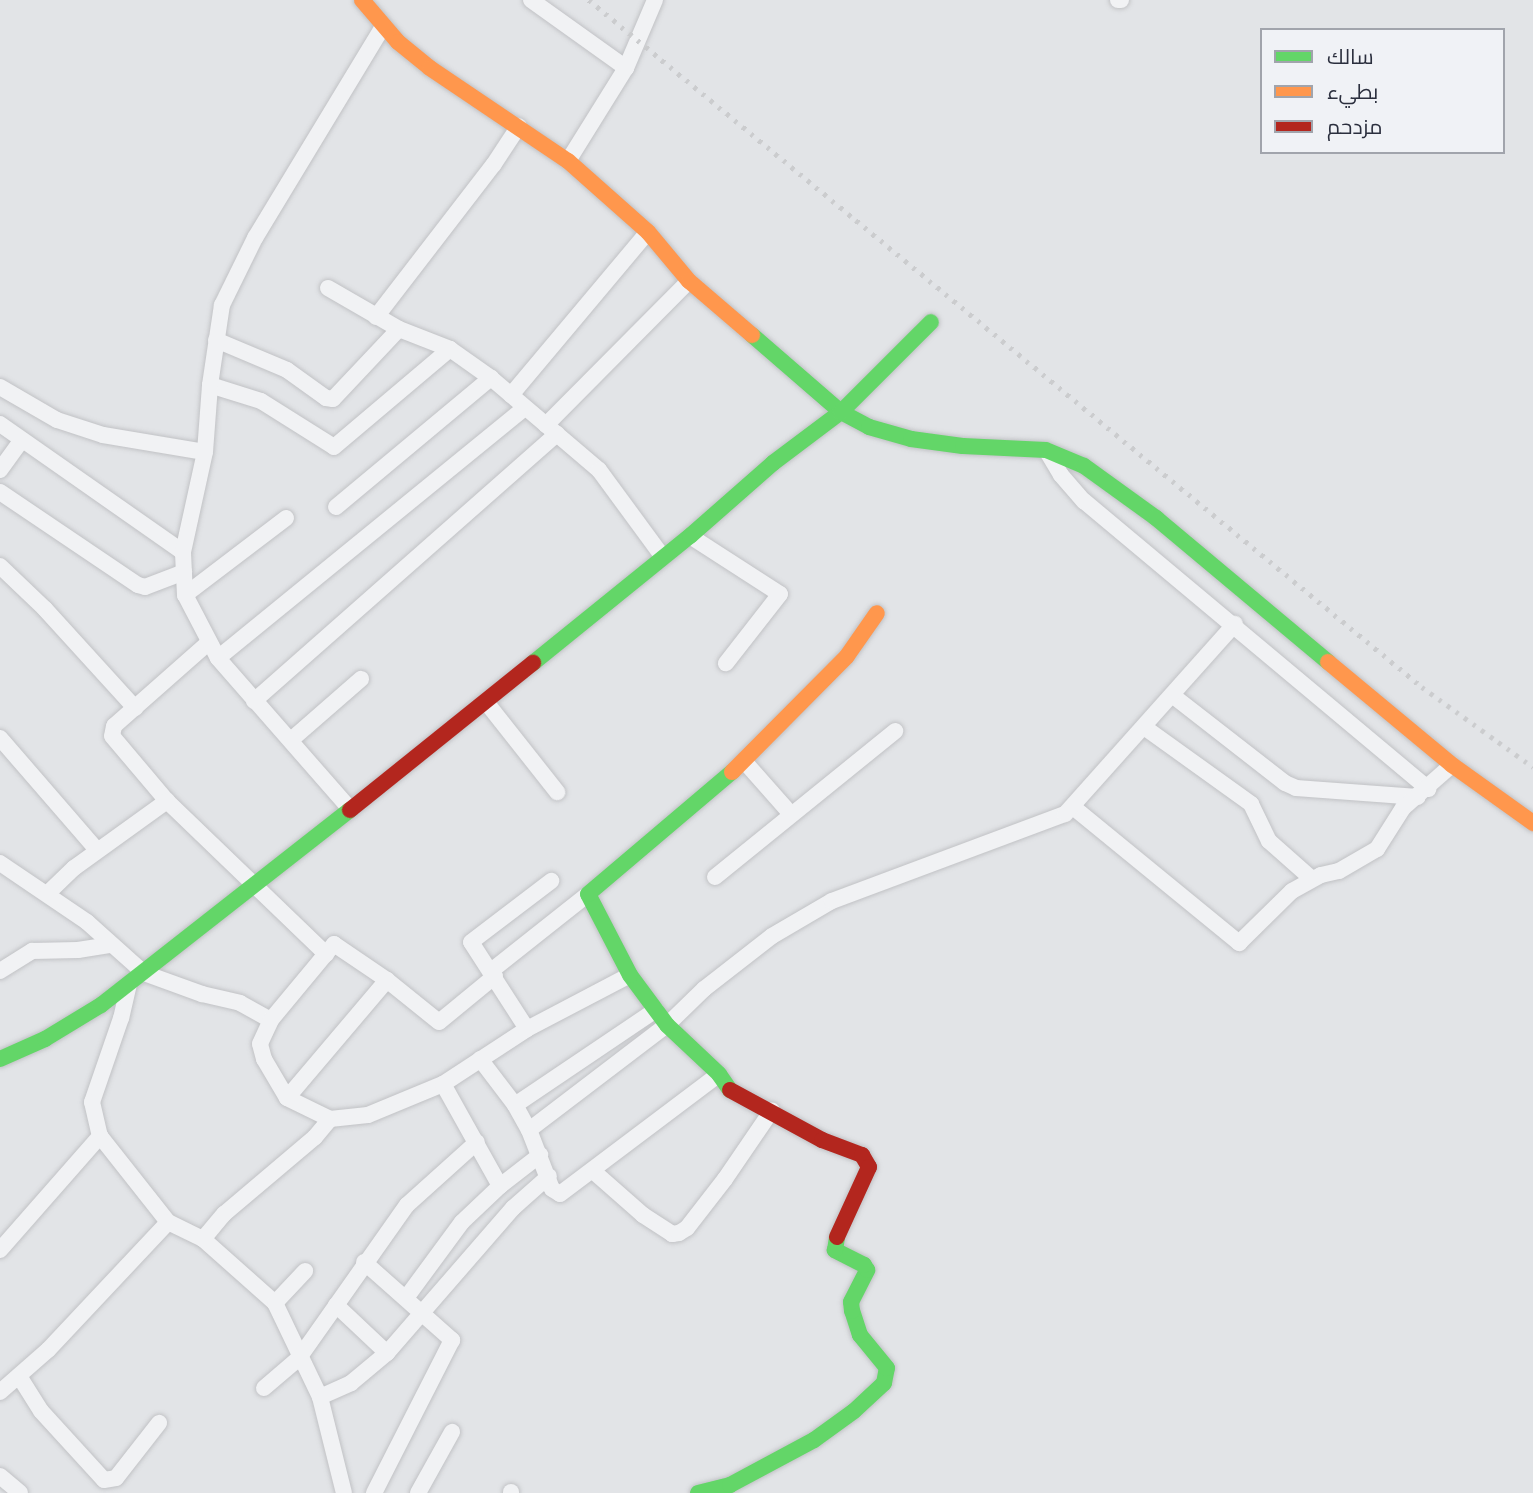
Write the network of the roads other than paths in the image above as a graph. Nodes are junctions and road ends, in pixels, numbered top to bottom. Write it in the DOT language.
graph roads {
  1 [pos="362,0"];
  2 [pos="531,0"];
  3 [pos="655,0"];
  4 [pos="383,27"];
  5 [pos="626,68"];
  6 [pos="519,126"];
  7 [pos="568,161"];
  8 [pos="648,232"];
  9 [pos="689,281"];
  10 [pos="328,288"];
  11 [pos="376,317"];
  12 [pos="931,322"];
  13 [pos="399,329"];
  14 [pos="216,340"];
  15 [pos="450,349"];
  16 [pos="491,378"];
  17 [pos="210,384"];
  18 [pos="0,387"];
  19 [pos="511,395"];
  20 [pos="525,408"];
  21 [pos="841,412"];
  22 [pos="0,424"];
  23 [pos="551,430"];
  24 [pos="22,440"];
  25 [pos="1046,450"];
  26 [pos="205,452"];
  27 [pos="0,470"];
  28 [pos="0,492"];
  29 [pos="336,506"];
  30 [pos="286,519"];
  31 [pos="690,536"];
  32 [pos="183,552"];
  33 [pos="663,557"];
  34 [pos="0,566"];
  35 [pos="184,572"];
  36 [pos="185,595"];
  37 [pos="877,613"];
  38 [pos="1234,624"];
  39 [pos="208,643"];
  40 [pos="218,658"];
  41 [pos="726,663"];
  42 [pos="361,679"];
  43 [pos="1172,695"];
  44 [pos="254,701"];
  45 [pos="486,702"];
  46 [pos="135,708"];
  47 [pos="1144,727"];
  48 [pos="895,730"];
  49 [pos="0,738"];
  50 [pos="291,740"];
  51 [pos="744,761"];
  52 [pos="1452,765"];
  53 [pos="557,792"];
  54 [pos="1423,793"];
  55 [pos="167,801"];
  56 [pos="1073,807"];
  57 [pos="350,809"];
  58 [pos="790,813"];
  59 [pos="1533,823"];
  60 [pos="97,850"];
  61 [pos="0,863"];
  62 [pos="715,877"];
  63 [pos="1312,879"];
  64 [pos="551,881"];
  65 [pos="257,885"];
  66 [pos="48,893"];
  67 [pos="588,894"];
  68 [pos="111,945"];
  69 [pos="326,954"];
  70 [pos="0,971"];
  71 [pos="144,973"];
  72 [pos="493,974"];
  73 [pos="631,975"];
  74 [pos="387,980"];
  75 [pos="129,984"];
  76 [pos="656,1010"];
  77 [pos="271,1020"];
  78 [pos="667,1025"];
  79 [pos="527,1030"];
  80 [pos="0,1059"];
  81 [pos="480,1059"];
  82 [pos="719,1074"];
  83 [pos="443,1084"];
  84 [pos="287,1098"];
  85 [pos="515,1105"];
  86 [pos="772,1110"];
  87 [pos="330,1119"];
  88 [pos="529,1130"];
  89 [pos="100,1136"];
  90 [pos="477,1142"];
  91 [pos="540,1155"];
  92 [pos="593,1171"];
  93 [pos="550,1176"];
  94 [pos="500,1186"];
  95 [pos="168,1222"];
  96 [pos="203,1239"];
  97 [pos="0,1250"];
  98 [pos="364,1262"];
  99 [pos="305,1271"];
  100 [pos="406,1298"];
  101 [pos="275,1304"];
  102 [pos="335,1305"];
  103 [pos="422,1313"];
  104 [pos="387,1353"];
  105 [pos="299,1358"];
  106 [pos="19,1377"];
  107 [pos="264,1388"];
  108 [pos="0,1392"];
  109 [pos="320,1397"];
  110 [pos="159,1423"];
  111 [pos="452,1432"];
  112 [pos="0,1476"];
  113 [pos="20,1493"];
  114 [pos="344,1493"];
  115 [pos="374,1493"];
  116 [pos="418,1493"];
  117 [pos="698,1493"];
  1 -- 4 [label="street"];
  2 -- 5 [label="street"];
  3 -- 5 [label="street"];
  4 -- 6 [label="street"];
  4 -- 14 [label="street"];
  5 -- 7 [label="street"];
  6 -- 7 [label="street"];
  6 -- 11 [label="street"];
  7 -- 8 [label="street"];
  8 -- 9 [label="street"];
  8 -- 19 [label="street"];
  9 -- 21 [label="street"];
  9 -- 23 [label="street"];
  10 -- 11 [label="street"];
  11 -- 13 [label="street"];
  12 -- 21 [label="street"];
  13 -- 14 [label="street"];
  13 -- 15 [label="street"];
  14 -- 17 [label="street"];
  15 -- 16 [label="street"];
  15 -- 17 [label="street"];
  16 -- 19 [label="street"];
  16 -- 29 [label="street"];
  17 -- 26 [label="street"];
  18 -- 26 [label="street"];
  19 -- 20 [label="street"];
  20 -- 23 [label="street"];
  20 -- 40 [label="street"];
  21 -- 25 [label="street"];
  21 -- 31 [label="street"];
  22 -- 24 [label="street"];
  23 -- 33 [label="street"];
  23 -- 44 [label="street"];
  24 -- 27 [label="street"];
  24 -- 32 [label="street"];
  25 -- 38 [label="street"];
  25 -- 52 [label="street"];
  26 -- 32 [label="street"];
  28 -- 35 [label="street"];
  30 -- 36 [label="street"];
  31 -- 33 [label="street"];
  31 -- 41 [label="street"];
  32 -- 35 [label="street"];
  33 -- 45 [label="street"];
  34 -- 46 [label="street"];
  35 -- 36 [label="street"];
  36 -- 39 [label="street"];
  37 -- 51 [label="street"];
  38 -- 43 [label="street"];
  38 -- 54 [label="street"];
  39 -- 40 [label="street"];
  39 -- 46 [label="street"];
  40 -- 44 [label="street"];
  42 -- 50 [label="street"];
  43 -- 47 [label="street"];
  43 -- 54 [label="street"];
  44 -- 50 [label="street"];
  45 -- 53 [label="street"];
  45 -- 57 [label="street"];
  46 -- 55 [label="street"];
  47 -- 56 [label="street"];
  47 -- 63 [label="street"];
  48 -- 58 [label="street"];
  49 -- 60 [label="street"];
  50 -- 57 [label="street"];
  51 -- 58 [label="street"];
  51 -- 67 [label="street"];
  52 -- 54 [label="street"];
  52 -- 59 [label="street"];
  54 -- 63 [label="street"];
  55 -- 60 [label="street"];
  55 -- 65 [label="street"];
  56 -- 63 [label="street"];
  56 -- 78 [label="street"];
  57 -- 65 [label="street"];
  58 -- 62 [label="street"];
  60 -- 66 [label="street"];
  61 -- 66 [label="street"];
  64 -- 72 [label="street"];
  65 -- 69 [label="street"];
  65 -- 71 [label="street"];
  66 -- 68 [label="street"];
  67 -- 72 [label="street"];
  67 -- 73 [label="street"];
  68 -- 70 [label="street"];
  68 -- 71 [label="street"];
  69 -- 74 [label="street"];
  69 -- 77 [label="street"];
  71 -- 75 [label="street"];
  71 -- 77 [label="street"];
  72 -- 74 [label="street"];
  72 -- 79 [label="street"];
  73 -- 76 [label="street"];
  73 -- 79 [label="street"];
  74 -- 84 [label="street"];
  75 -- 80 [label="street"];
  75 -- 89 [label="street"];
  76 -- 78 [label="street"];
  76 -- 85 [label="street"];
  77 -- 84 [label="street"];
  78 -- 82 [label="street"];
  78 -- 88 [label="street"];
  79 -- 81 [label="street"];
  81 -- 83 [label="street"];
  81 -- 85 [label="street"];
  82 -- 86 [label="street"];
  82 -- 92 [label="street"];
  83 -- 87 [label="street"];
  83 -- 90 [label="street"];
  84 -- 87 [label="street"];
  85 -- 88 [label="street"];
  86 -- 92 [label="street"];
  86 -- 117 [label="street"];
  87 -- 96 [label="street"];
  88 -- 91 [label="street"];
  89 -- 95 [label="street"];
  89 -- 97 [label="street"];
  90 -- 94 [label="street"];
  90 -- 98 [label="street"];
  91 -- 93 [label="street"];
  91 -- 94 [label="street"];
  92 -- 93 [label="street"];
  93 -- 103 [label="street"];
  94 -- 100 [label="street"];
  95 -- 96 [label="street"];
  95 -- 106 [label="street"];
  96 -- 101 [label="street"];
  98 -- 100 [label="street"];
  98 -- 102 [label="street"];
  99 -- 101 [label="street"];
  100 -- 103 [label="street"];
  101 -- 105 [label="street"];
  102 -- 104 [label="street"];
  102 -- 105 [label="street"];
  103 -- 104 [label="street"];
  103 -- 115 [label="street"];
  104 -- 109 [label="street"];
  105 -- 107 [label="street"];
  105 -- 109 [label="street"];
  106 -- 108 [label="street"];
  106 -- 110 [label="street"];
  109 -- 114 [label="street"];
  111 -- 116 [label="street"];
  112 -- 113 [label="street"];
}
